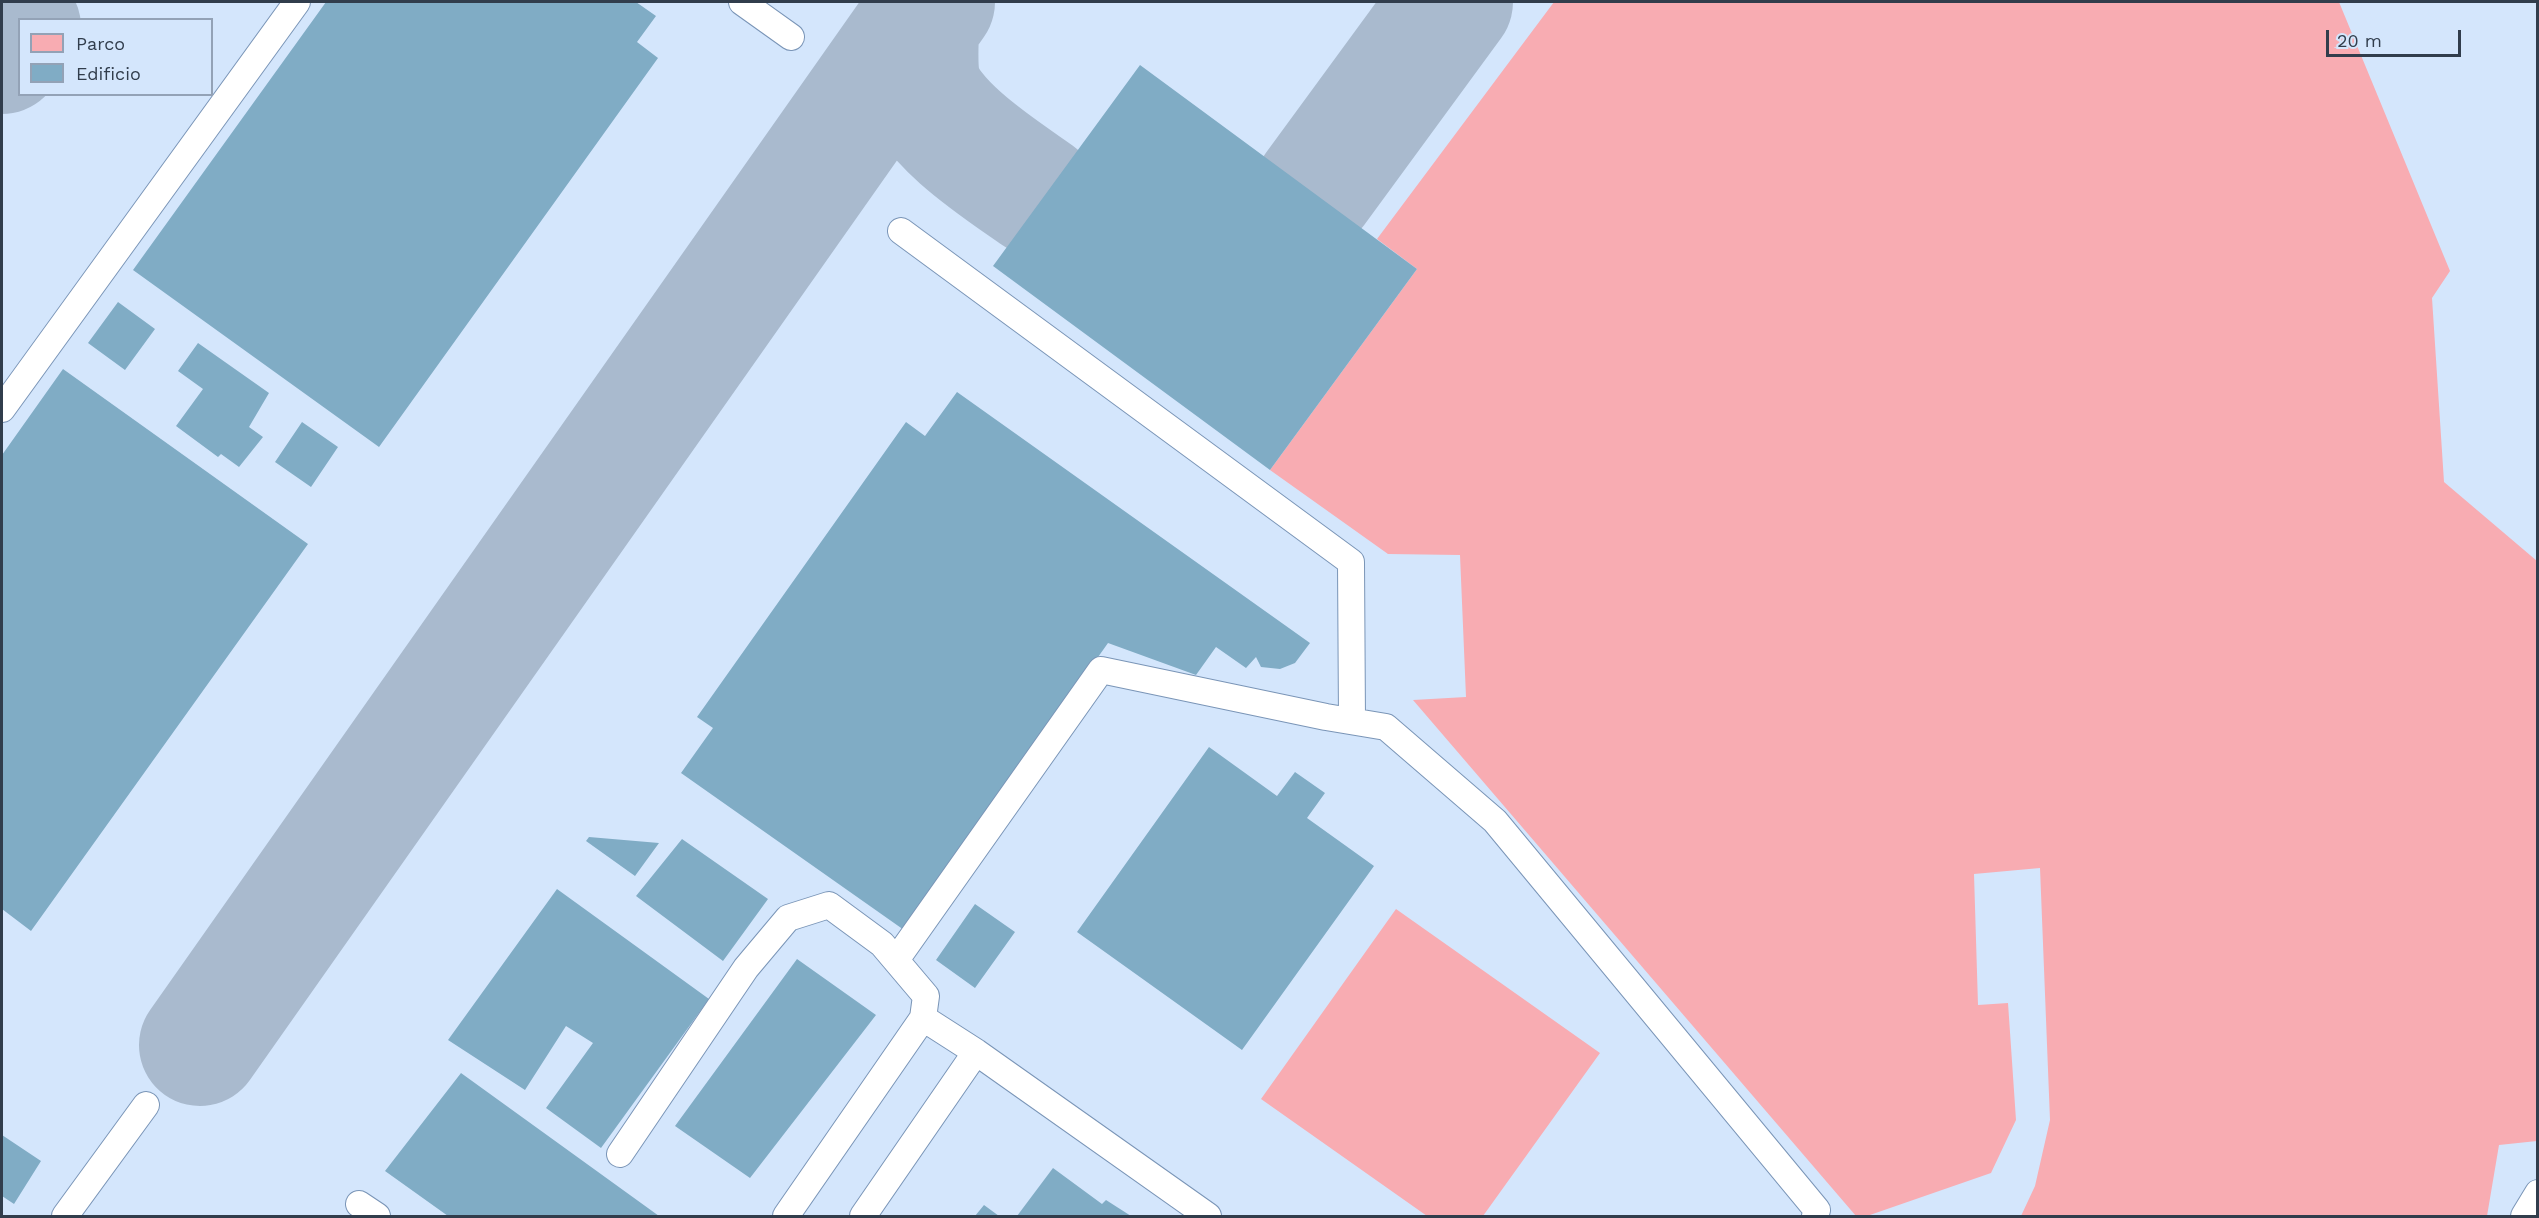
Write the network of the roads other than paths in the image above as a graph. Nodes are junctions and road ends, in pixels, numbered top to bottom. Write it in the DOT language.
graph roads {
  1 [pos="297,2"];
  2 [pos="742,2"];
  3 [pos="791,37"];
  4 [pos="901,231"];
  5 [pos="2,409"];
  6 [pos="1352,721"];
  7 [pos="896,960"];
  8 [pos="923,1018"];
  9 [pos="976,1052"];
  10 [pos="146,1105"];
  11 [pos="620,1154"];
  12 [pos="2538,1193"];
  13 [pos="65,1216"];
  14 [pos="786,1216"];
  15 [pos="863,1216"];
  16 [pos="1208,1216"];
  17 [pos="1815,1216"];
  18 [pos="2524,1216"];
  1 -- 5 [label="lane"];
  2 -- 3 [label="lane"];
  4 -- 6 [label="lane"];
  6 -- 7 [label="lane"];
  6 -- 17 [label="lane"];
  7 -- 8 [label="lane"];
  7 -- 11 [label="lane"];
  8 -- 9 [label="lane"];
  8 -- 14 [label="lane"];
  9 -- 15 [label="lane"];
  9 -- 16 [label="lane"];
  10 -- 13 [label="lane"];
  12 -- 18 [label="lane"];
}
